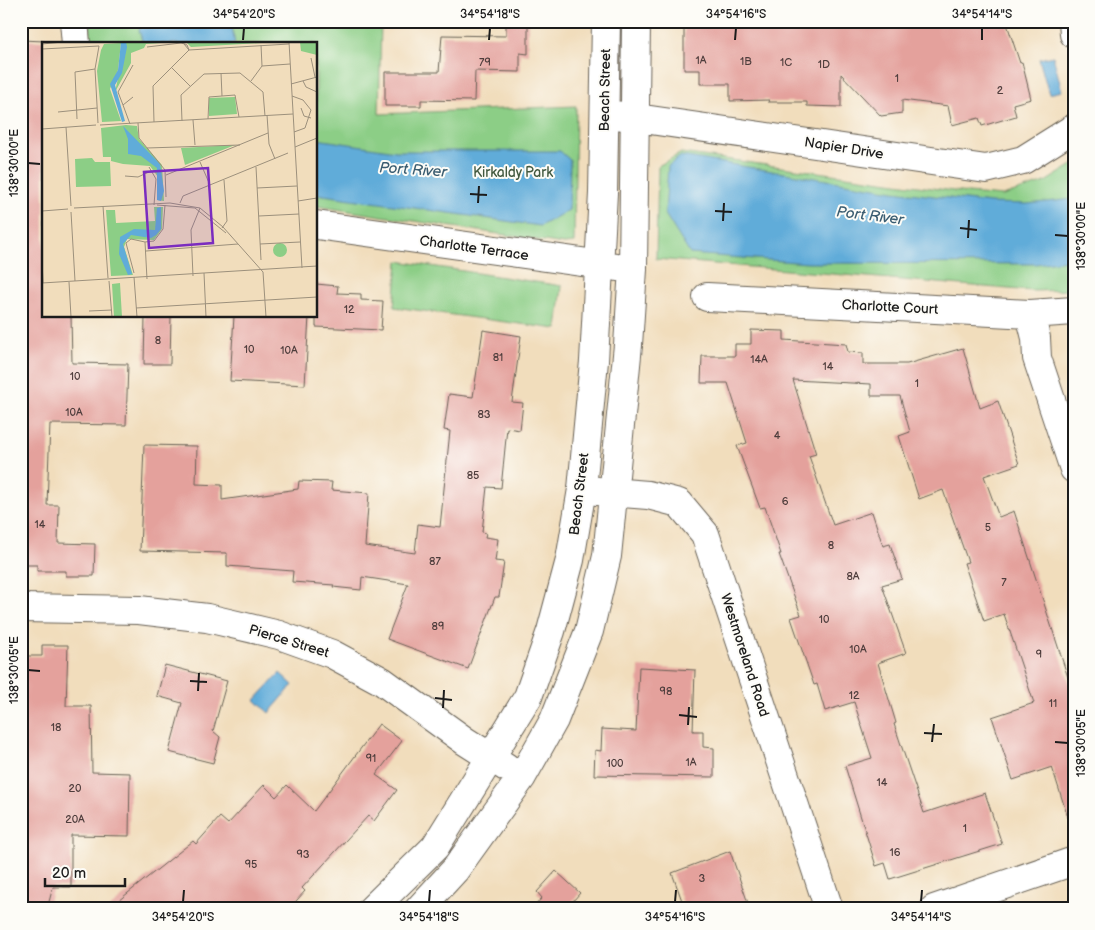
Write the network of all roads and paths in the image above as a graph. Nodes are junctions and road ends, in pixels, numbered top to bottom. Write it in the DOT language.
graph roads {
  1 [pos="74,21"];
  2 [pos="606,21"];
  3 [pos="636,21"];
  4 [pos="1073,21"];
  5 [pos="1074,34"];
  6 [pos="76,42"];
  7 [pos="604,114"];
  8 [pos="635,116"];
  9 [pos="1074,128"];
  10 [pos="318,225"];
  11 [pos="598,266"];
  12 [pos="633,269"];
  13 [pos="707,297"];
  14 [pos="1074,310"];
  15 [pos="1030,314"];
  16 [pos="1074,469"];
  17 [pos="582,489"];
  18 [pos="614,492"];
  19 [pos="21,608"];
  20 [pos="491,757"];
  21 [pos="522,777"];
  22 [pos="1074,861"];
  23 [pos="372,909"];
  24 [pos="419,909"];
  25 [pos="829,909"];
  26 [pos="934,909"];
  1 -- 6 [label="street"];
  2 -- 7 [label="street, Beach Street"];
  3 -- 8 [label="street"];
  4 -- 5 [label="street"];
  7 -- 8 [label="street, Napier Drive"];
  7 -- 11 [label="street, Beach Street"];
  8 -- 9 [label="street, Napier Drive"];
  8 -- 12 [label="street"];
  10 -- 11 [label="street, Charlotte Terrace"];
  11 -- 12 [label="street, Charlotte Terrace"];
  11 -- 17 [label="street, Beach Street"];
  12 -- 18 [label="street"];
  13 -- 15 [label="street, Charlotte Court"];
  14 -- 15 [label="street, Charlotte Court"];
  15 -- 16 [label="street"];
  17 -- 18 [label="street, Westmoreland Road"];
  17 -- 20 [label="street, Beach Street"];
  18 -- 21 [label="street"];
  18 -- 25 [label="street, Westmoreland Road"];
  19 -- 20 [label="street, Pierce Street"];
  20 -- 21 [label="street, Pierce Street"];
  20 -- 23 [label="street, Beach Street"];
  21 -- 24 [label="street"];
  22 -- 26 [label="street"];
}
